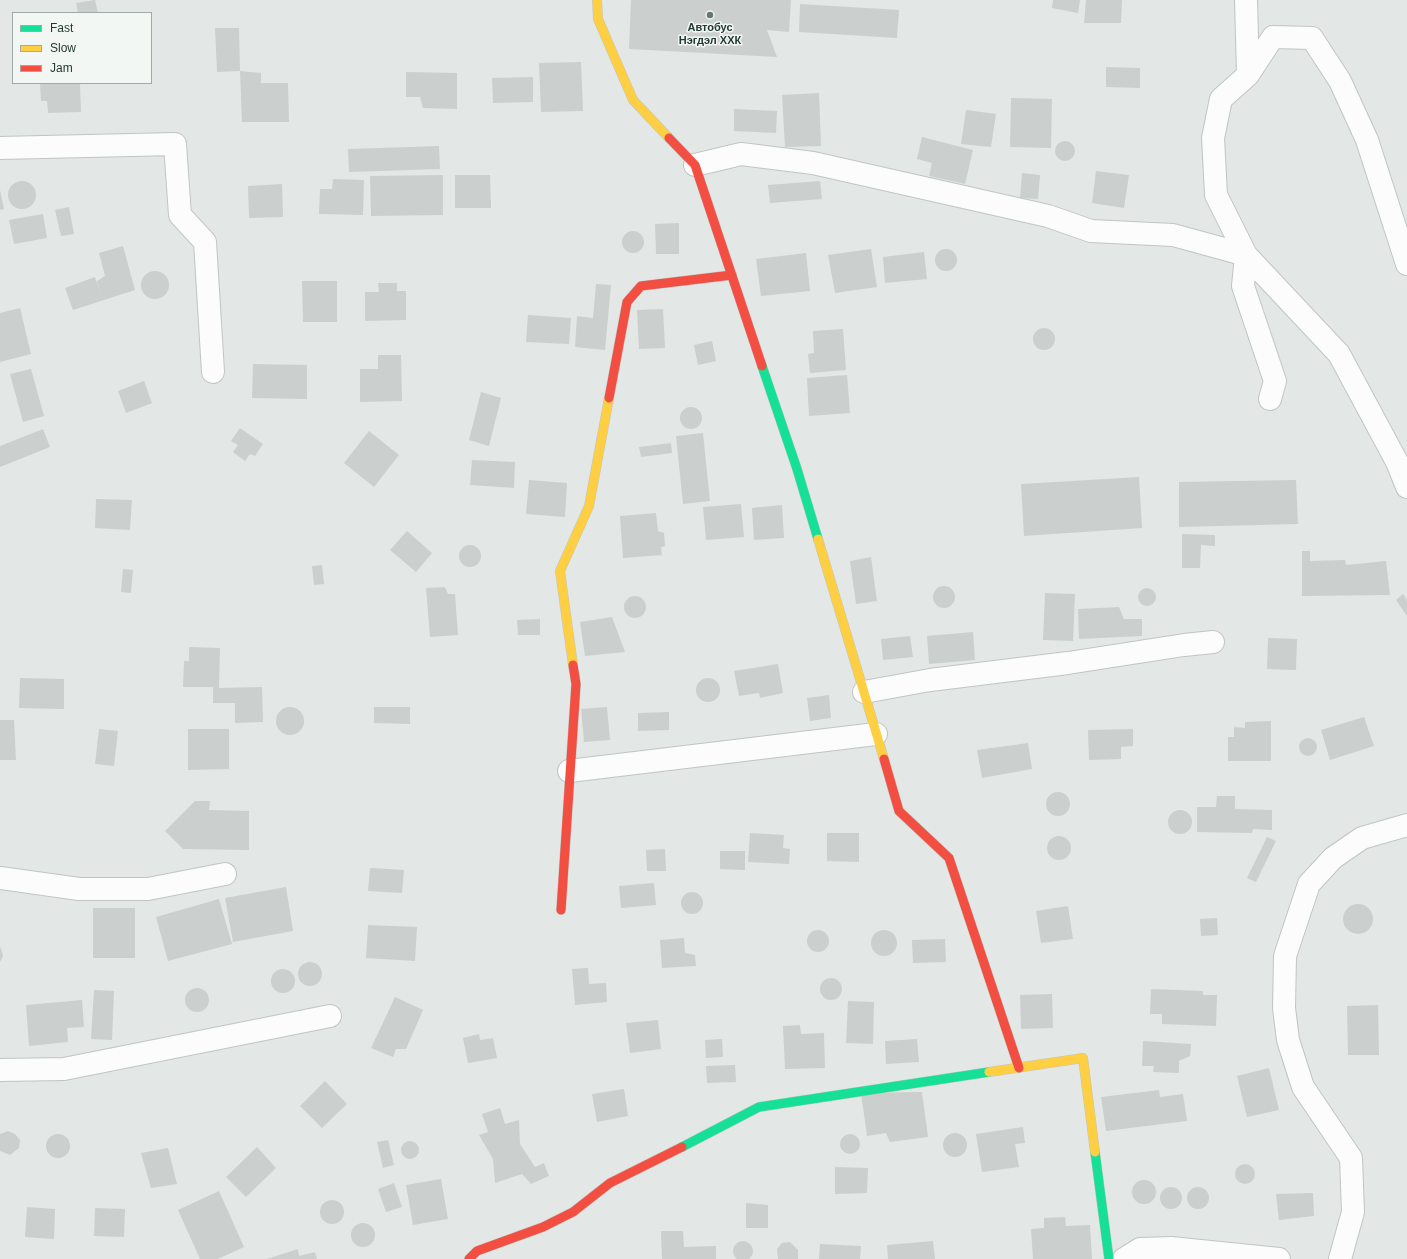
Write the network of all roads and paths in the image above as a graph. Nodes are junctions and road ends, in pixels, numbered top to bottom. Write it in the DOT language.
graph roads {
  1 [pos="597,0"];
  2 [pos="1246,0"];
  3 [pos="1248,75"];
  4 [pos="0,148"];
  5 [pos="695,165"];
  6 [pos="1246,255"];
  7 [pos="1407,264"];
  8 [pos="732,275"];
  9 [pos="213,372"];
  10 [pos="1270,399"];
  11 [pos="1407,488"];
  12 [pos="1213,642"];
  13 [pos="864,692"];
  14 [pos="876,734"];
  15 [pos="569,771"];
  16 [pos="1407,825"];
  17 [pos="225,874"];
  18 [pos="0,878"];
  19 [pos="561,910"];
  20 [pos="330,1016"];
  21 [pos="1019,1068"];
  22 [pos="0,1070"];
  23 [pos="469,1259"];
  24 [pos="1109,1259"];
  25 [pos="1124,1259"];
  26 [pos="1279,1259"];
  27 [pos="1340,1259"];
  1 -- 5 [label="street"];
  2 -- 3 [label="street"];
  3 -- 6 [label="street"];
  3 -- 7 [label="street"];
  4 -- 9 [label="street"];
  5 -- 6 [label="street"];
  5 -- 8 [label="street"];
  6 -- 10 [label="street"];
  6 -- 11 [label="street"];
  8 -- 13 [label="street"];
  8 -- 15 [label="street"];
  12 -- 13 [label="street"];
  13 -- 14 [label="street"];
  14 -- 15 [label="street"];
  14 -- 21 [label="street"];
  15 -- 19 [label="street"];
  16 -- 27 [label="street"];
  17 -- 18 [label="street"];
  20 -- 22 [label="street"];
  21 -- 23 [label="street"];
  21 -- 24 [label="street"];
  25 -- 26 [label="street"];
}
